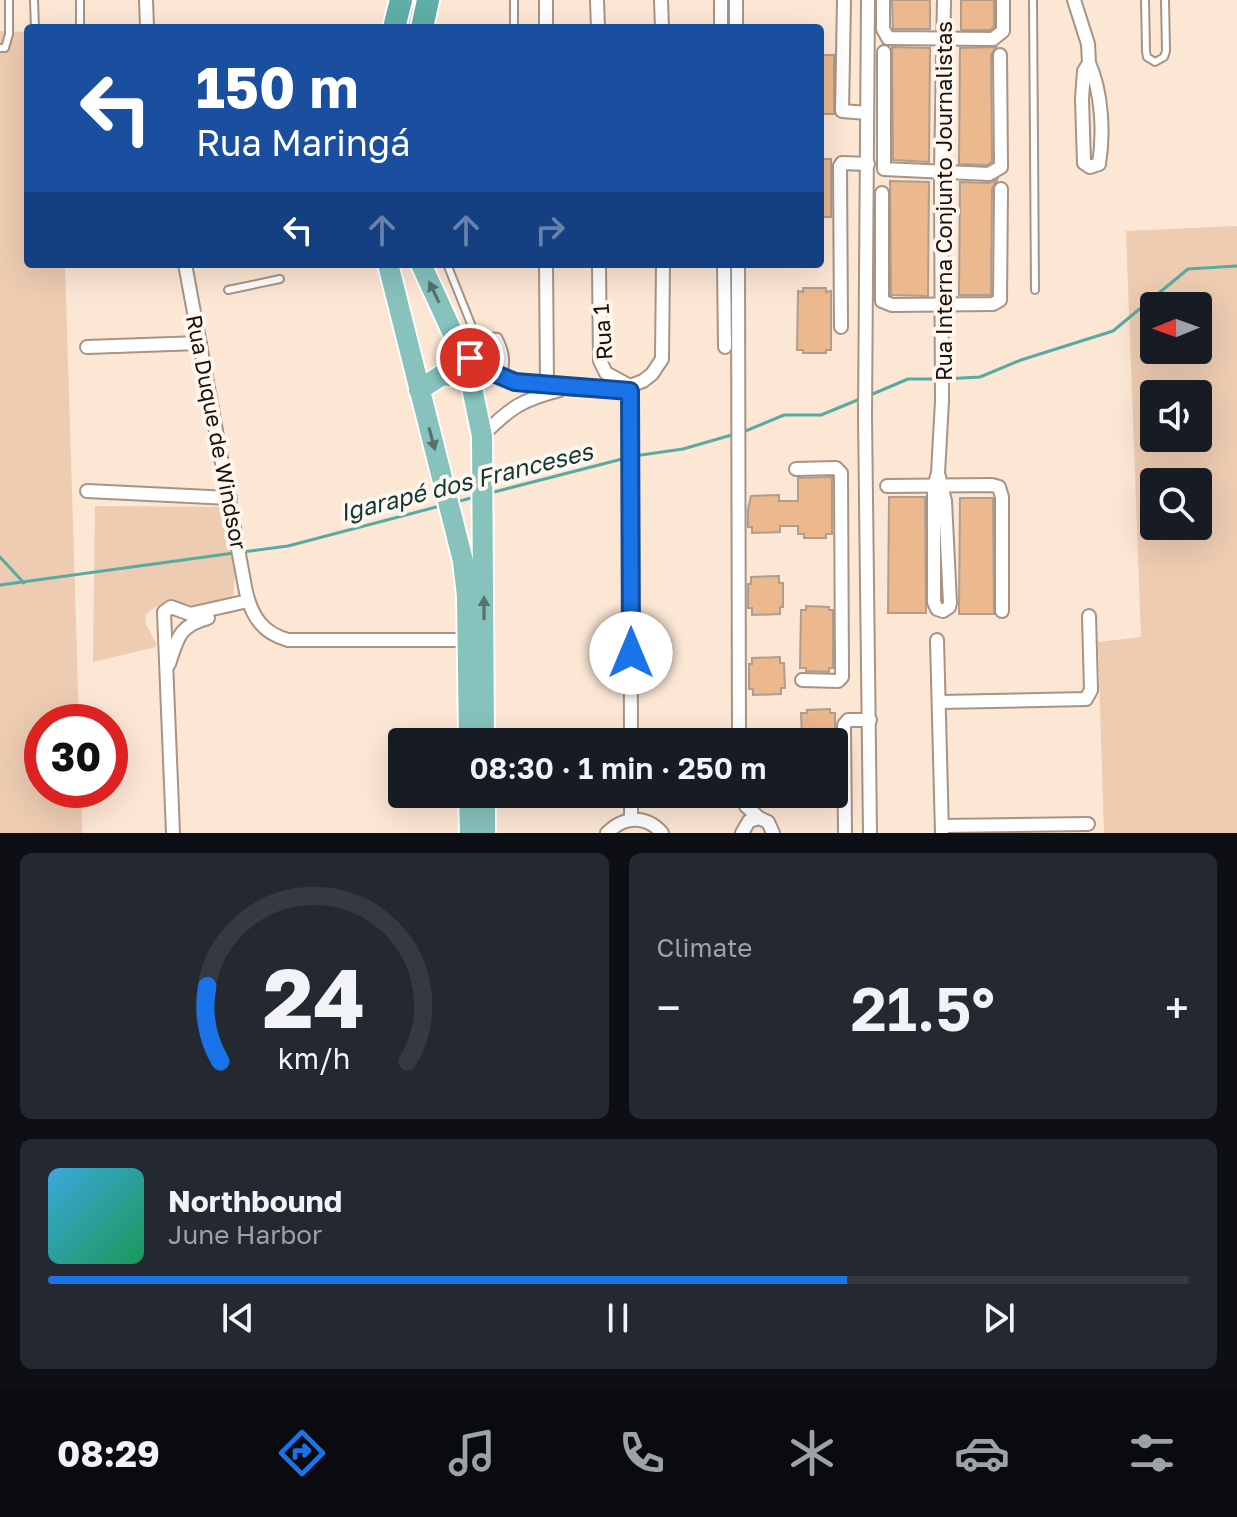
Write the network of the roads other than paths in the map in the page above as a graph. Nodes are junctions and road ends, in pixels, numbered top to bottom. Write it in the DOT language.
graph roads {
  1 [pos="9,0"];
  2 [pos="34,0"];
  3 [pos="80,0"];
  4 [pos="146,0"];
  5 [pos="401,0"];
  6 [pos="428,0"];
  7 [pos="514,0"];
  8 [pos="546,0"];
  9 [pos="597,0"];
  10 [pos="661,0"];
  11 [pos="721,0"];
  12 [pos="736,0"];
  13 [pos="844,0"];
  14 [pos="868,0"];
  15 [pos="883,0"];
  16 [pos="944,0"];
  17 [pos="1003,0"];
  18 [pos="1033,0"];
  19 [pos="1074,0"];
  20 [pos="1145,0"];
  21 [pos="1165,0"];
  22 [pos="35,24"];
  23 [pos="80,24"];
  24 [pos="147,24"];
  25 [pos="395,24"];
  26 [pos="423,24"];
  27 [pos="514,24"];
  28 [pos="546,24"];
  29 [pos="598,24"];
  30 [pos="662,24"];
  31 [pos="721,24"];
  32 [pos="736,24"];
  33 [pos="945,37"];
  34 [pos="0,48"];
  35 [pos="884,52"];
  36 [pos="1000,55"];
  37 [pos="1089,63"];
  38 [pos="867,113"];
  39 [pos="868,164"];
  40 [pos="941,173"];
  41 [pos="1001,189"];
  42 [pos="882,193"];
  43 [pos="186,268"];
  44 [pos="389,268"];
  45 [pos="423,268"];
  46 [pos="449,268"];
  47 [pos="546,268"];
  48 [pos="599,268"];
  49 [pos="663,268"];
  50 [pos="724,268"];
  51 [pos="738,268"];
  52 [pos="280,279"];
  53 [pos="228,290"];
  54 [pos="1035,290"];
  55 [pos="942,305"];
  56 [pos="841,327"];
  57 [pos="475,334"];
  58 [pos="457,341"];
  59 [pos="200,343"];
  60 [pos="87,347"];
  61 [pos="725,347"];
  62 [pos="470,378"];
  63 [pos="502,378"];
  64 [pos="547,385"];
  65 [pos="568,388"];
  66 [pos="630,388"];
  67 [pos="419,390"];
  68 [pos="482,436"];
  69 [pos="796,469"];
  70 [pos="938,481"];
  71 [pos="887,486"];
  72 [pos="87,491"];
  73 [pos="230,498"];
  74 [pos="249,604"];
  75 [pos="1002,611"];
  76 [pos="1089,616"];
  77 [pos="469,640"];
  78 [pos="937,640"];
  79 [pos="842,664"];
  80 [pos="869,664"];
  81 [pos="168,667"];
  82 [pos="802,680"];
  83 [pos="940,702"];
  84 [pos="870,720"];
  85 [pos="469,728"];
  86 [pos="484,728"];
  87 [pos="631,728"];
  88 [pos="739,728"];
  89 [pos="469,808"];
  90 [pos="485,808"];
  91 [pos="631,808"];
  92 [pos="748,808"];
  93 [pos="759,818"];
  94 [pos="631,819"];
  95 [pos="1088,824"];
  96 [pos="942,830"];
  97 [pos="774,831"];
  98 [pos="173,833"];
  99 [pos="470,833"];
  100 [pos="485,833"];
  101 [pos="607,833"];
  102 [pos="662,833"];
  103 [pos="742,833"];
  104 [pos="845,833"];
  105 [pos="870,833"];
  1 -- 34 [label="lane"];
  2 -- 22 [label="lane"];
  3 -- 23 [label="lane"];
  4 -- 24 [label="street"];
  5 -- 25 [label="highway"];
  6 -- 26 [label="highway"];
  7 -- 27 [label="lane"];
  8 -- 28 [label="street"];
  9 -- 29 [label="street"];
  10 -- 30 [label="street"];
  11 -- 31 [label="street"];
  12 -- 32 [label="street"];
  13 -- 38 [label="street"];
  14 -- 38 [label="street"];
  15 -- 33 [label="street"];
  16 -- 33 [label="street, Rua Interna Conjunto Journalistas"];
  17 -- 33 [label="street"];
  18 -- 54 [label="lane"];
  19 -- 37 [label="street"];
  20 -- 21 [label="lane"];
  33 -- 40 [label="street, Rua Interna Conjunto Journalistas"];
  35 -- 40 [label="street"];
  36 -- 40 [label="street"];
  37 -- 37 [label="street"];
  38 -- 39 [label="street"];
  39 -- 56 [label="street"];
  39 -- 80 [label="street"];
  40 -- 55 [label="street, Rua Interna Conjunto Journalistas"];
  41 -- 55 [label="street"];
  42 -- 55 [label="street"];
  43 -- 59 [label="street, Rua Duque de Windsor"];
  44 -- 67 [label="main road"];
  58 -- 45 [label="main road, one-way"];
  46 -- 57 [label="lane"];
  47 -- 64 [label="street"];
  48 -- 66 [label="street, Rua 1"];
  49 -- 66 [label="street"];
  50 -- 61 [label="street"];
  51 -- 88 [label="street"];
  52 -- 53 [label="lane"];
  55 -- 70 [label="street, Rua Interna Conjunto Journalistas"];
  57 -- 58 [label="lane"];
  57 -- 63 [label="lane"];
  58 -- 62 [label="main road"];
  58 -- 63 [label="street"];
  59 -- 60 [label="street"];
  59 -- 73 [label="street, Rua Duque de Windsor"];
  62 -- 67 [label="main road"];
  62 -- 68 [label="main road"];
  63 -- 64 [label="street"];
  64 -- 65 [label="street"];
  65 -- 66 [label="street"];
  65 -- 68 [label="street"];
  66 -- 87 [label="street"];
  67 -- 77 [label="main road, one-way"];
  86 -- 68 [label="main road, one-way"];
  69 -- 79 [label="street"];
  70 -- 70 [label="street"];
  70 -- 71 [label="street"];
  70 -- 75 [label="street"];
  72 -- 73 [label="street"];
  73 -- 74 [label="street, Rua Duque de Windsor"];
  74 -- 77 [label="street"];
  74 -- 81 [label="street"];
  74 -- 81 [label="street"];
  76 -- 83 [label="street"];
  77 -- 85 [label="main road"];
  78 -- 83 [label="street"];
  79 -- 80 [label="street"];
  79 -- 82 [label="street"];
  80 -- 84 [label="street"];
  81 -- 98 [label="street"];
  83 -- 96 [label="street"];
  84 -- 104 [label="street"];
  84 -- 105 [label="street"];
  89 -- 99 [label="main road"];
  90 -- 100 [label="main road"];
  91 -- 94 [label="street"];
  92 -- 93 [label="street"];
  93 -- 97 [label="street"];
  93 -- 103 [label="street"];
  94 -- 101 [label="street"];
  94 -- 102 [label="street"];
  95 -- 96 [label="street"];
}
